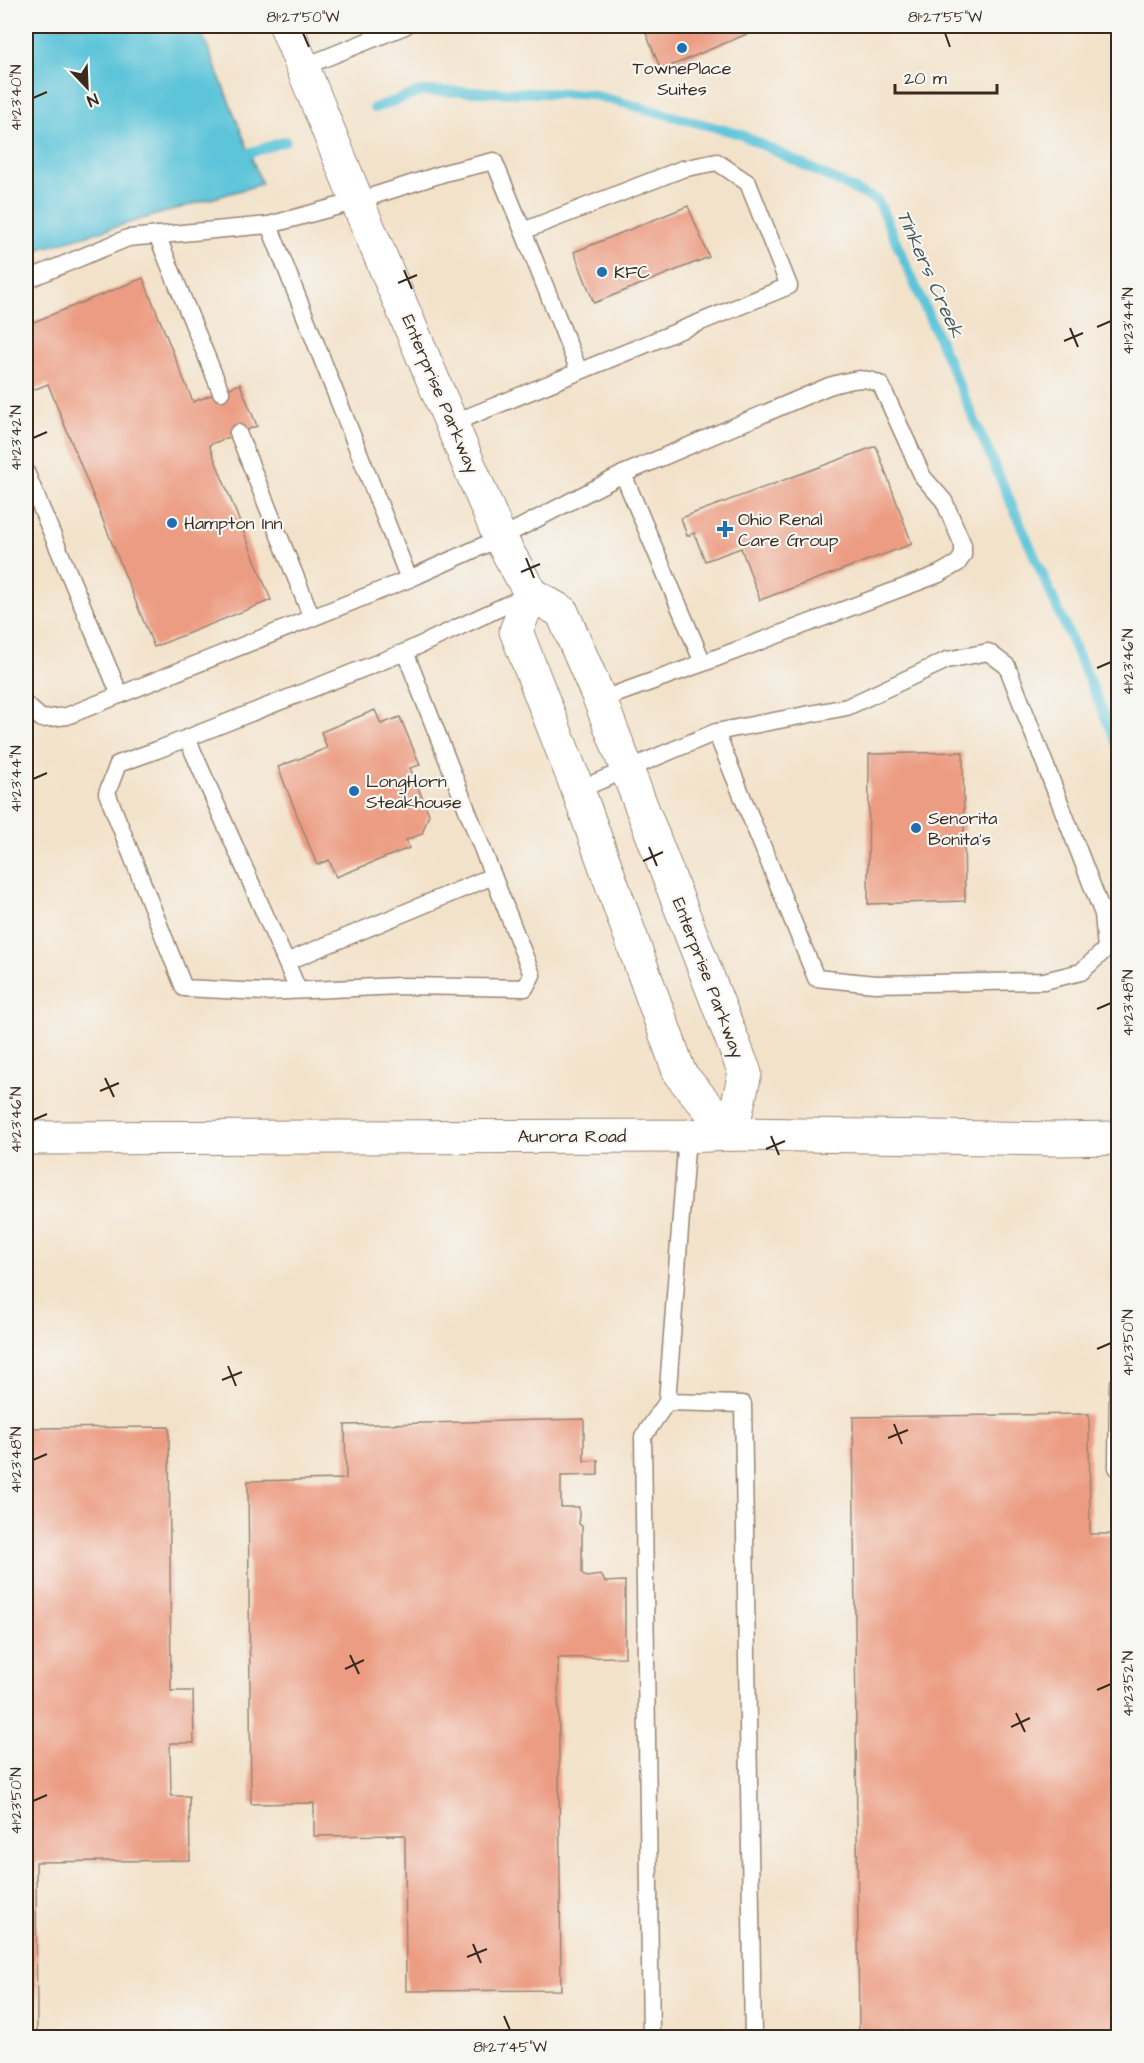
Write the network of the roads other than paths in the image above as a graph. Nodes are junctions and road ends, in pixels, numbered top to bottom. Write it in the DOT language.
graph roads {
  1 [pos="286,26"];
  2 [pos="405,26"];
  3 [pos="303,67"];
  4 [pos="357,201"];
  5 [pos="269,225"];
  6 [pos="523,231"];
  7 [pos="157,236"];
  8 [pos="26,280"];
  9 [pos="579,371"];
  10 [pos="221,392"];
  11 [pos="453,423"];
  12 [pos="238,433"];
  13 [pos="26,472"];
  14 [pos="623,474"];
  15 [pos="500,538"];
  16 [pos="409,579"];
  17 [pos="531,594"];
  18 [pos="312,618"];
  19 [pos="405,652"];
  20 [pos="703,663"];
  21 [pos="120,695"];
  22 [pos="600,700"];
  23 [pos="26,705"];
  24 [pos="716,732"];
  25 [pos="187,738"];
  26 [pos="627,769"];
  27 [pos="578,790"];
  28 [pos="493,876"];
  29 [pos="286,962"];
  30 [pos="298,990"];
  31 [pos="731,1134"];
  32 [pos="687,1136"];
  33 [pos="26,1138"];
  34 [pos="1119,1138"];
  35 [pos="1119,1385"];
  36 [pos="667,1402"];
  37 [pos="1118,1467"];
  38 [pos="651,2037"];
  39 [pos="753,2037"];
  1 -- 3 [label="street, Enterprise Parkway"];
  2 -- 3 [label="lane"];
  3 -- 4 [label="street, Enterprise Parkway"];
  4 -- 5 [label="lane"];
  4 -- 6 [label="lane"];
  4 -- 11 [label="street, Enterprise Parkway"];
  5 -- 7 [label="lane"];
  5 -- 16 [label="lane"];
  6 -- 9 [label="lane"];
  6 -- 9 [label="lane"];
  7 -- 8 [label="lane"];
  7 -- 10 [label="lane"];
  9 -- 11 [label="lane"];
  11 -- 15 [label="street, Enterprise Parkway"];
  12 -- 18 [label="lane"];
  13 -- 21 [label="lane"];
  14 -- 15 [label="lane"];
  14 -- 20 [label="lane"];
  14 -- 20 [label="lane"];
  15 -- 16 [label="lane"];
  15 -- 17 [label="street, Enterprise Parkway"];
  16 -- 18 [label="lane"];
  17 -- 19 [label="lane"];
  17 -- 22 [label="street, Enterprise Parkway"];
  17 -- 27 [label="street"];
  18 -- 21 [label="lane"];
  19 -- 25 [label="lane"];
  19 -- 28 [label="lane"];
  20 -- 22 [label="lane"];
  21 -- 23 [label="lane"];
  22 -- 26 [label="street, Enterprise Parkway"];
  24 -- 24 [label="lane"];
  24 -- 26 [label="lane"];
  25 -- 29 [label="lane"];
  25 -- 30 [label="lane"];
  26 -- 27 [label="lane"];
  26 -- 31 [label="street, Enterprise Parkway"];
  27 -- 31 [label="street"];
  28 -- 29 [label="lane"];
  28 -- 30 [label="lane"];
  29 -- 30 [label="lane"];
  31 -- 32 [label="street, Aurora Road"];
  31 -- 34 [label="street, Aurora Road"];
  32 -- 33 [label="street, Aurora Road"];
  32 -- 36 [label="lane"];
  35 -- 37 [label="lane"];
  36 -- 38 [label="lane"];
  36 -- 39 [label="lane"];
}
